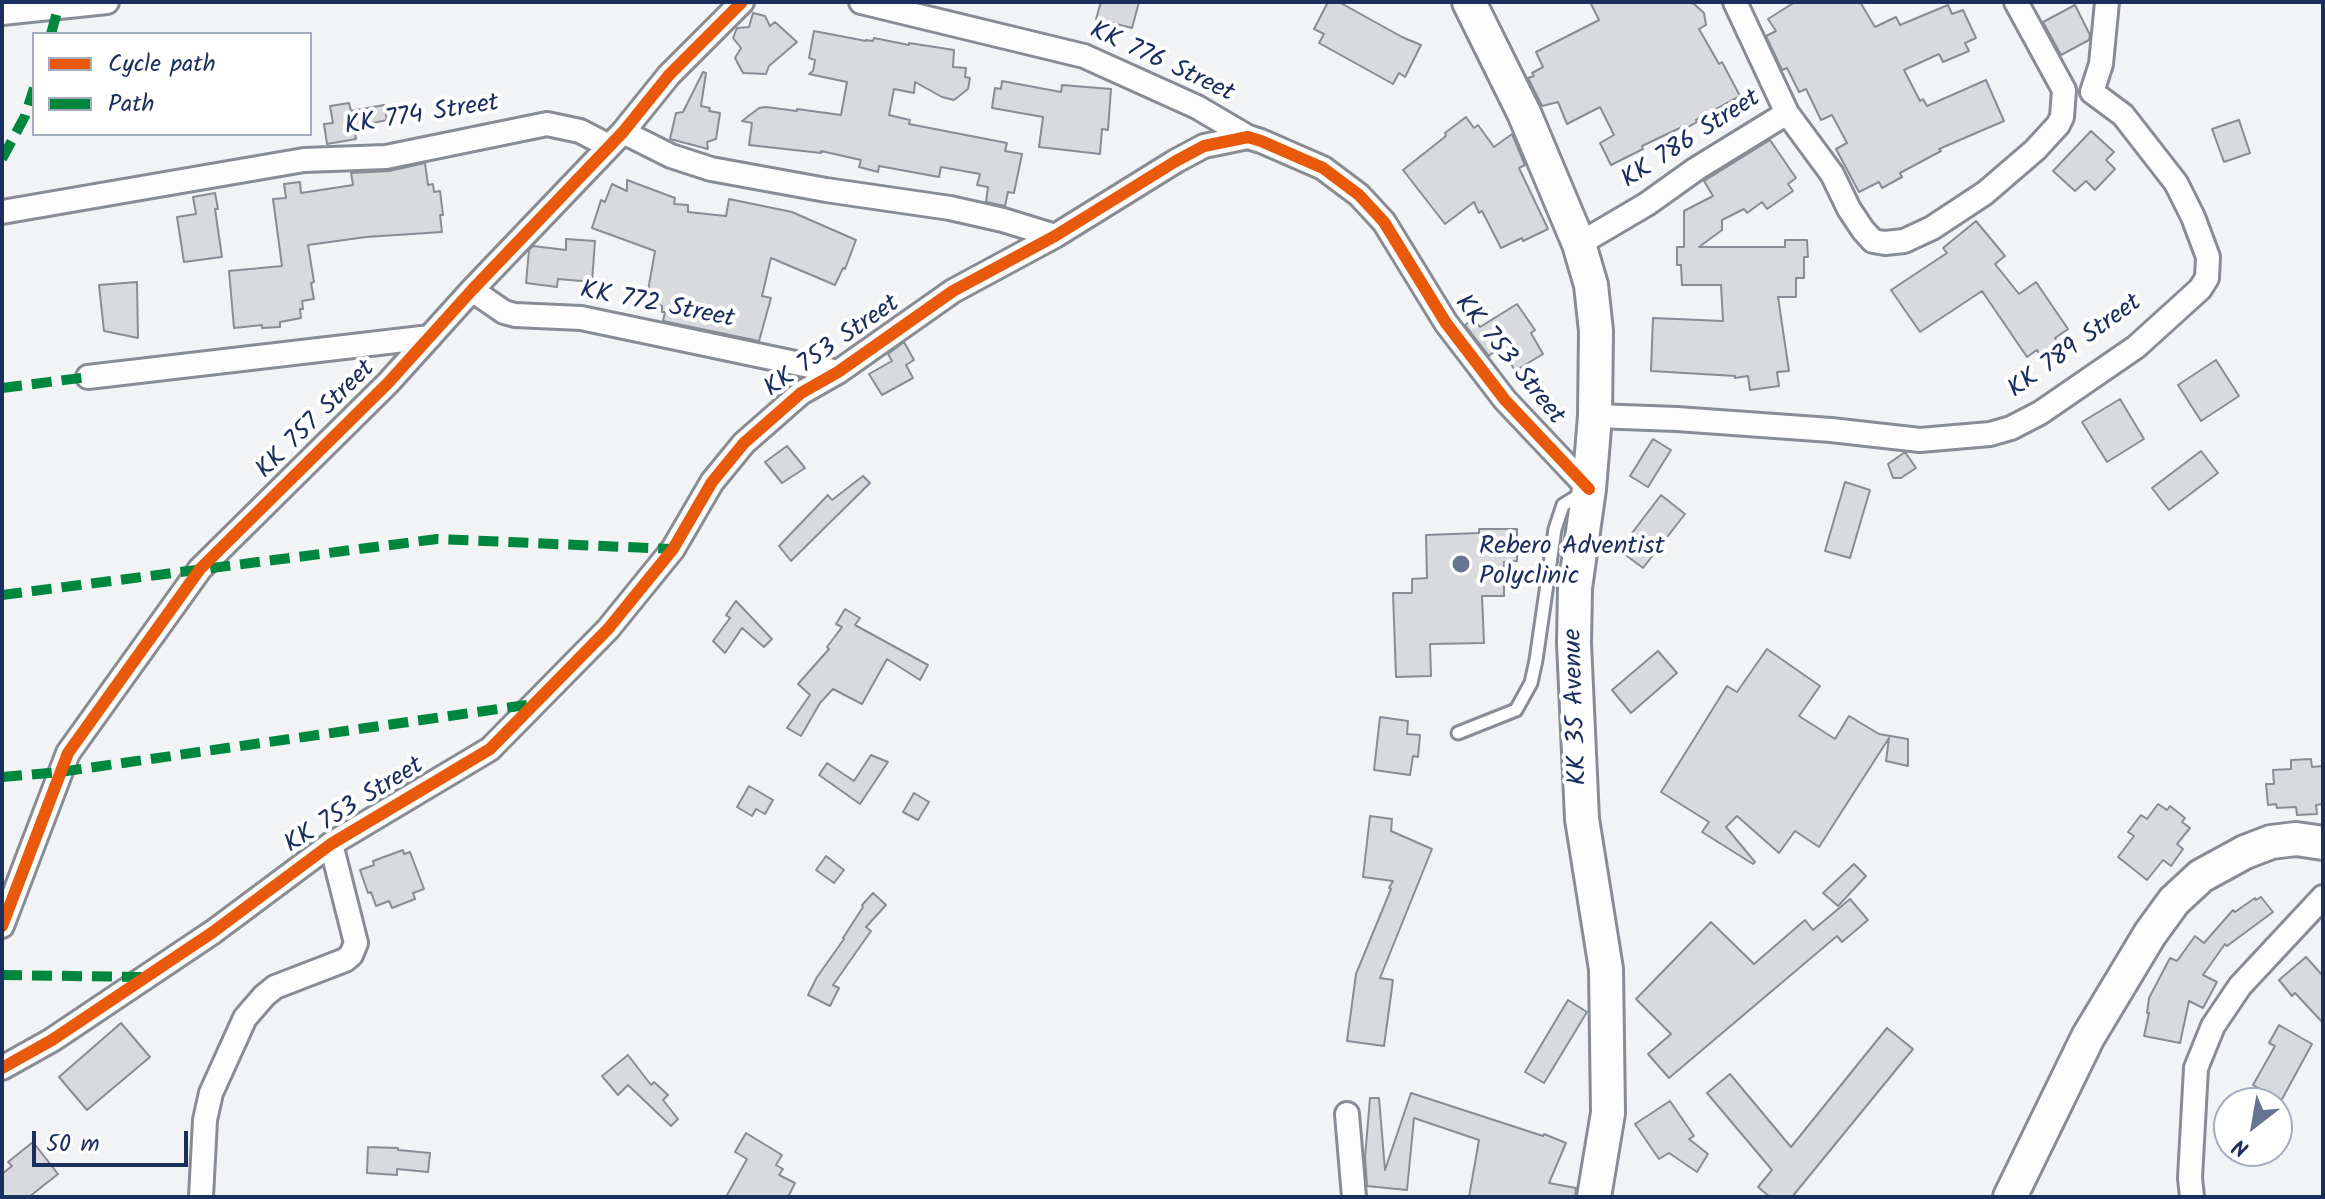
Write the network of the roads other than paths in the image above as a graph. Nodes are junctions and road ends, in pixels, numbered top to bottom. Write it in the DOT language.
graph roads {
  1 [pos="107,2"];
  2 [pos="742,2"];
  3 [pos="861,2"];
  4 [pos="1469,2"];
  5 [pos="1735,2"];
  6 [pos="2016,2"];
  7 [pos="2107,2"];
  8 [pos="2,13"];
  9 [pos="2064,90"];
  10 [pos="2092,92"];
  11 [pos="1787,113"];
  12 [pos="1248,137"];
  13 [pos="616,139"];
  14 [pos="2,212"];
  15 [pos="1055,236"];
  16 [pos="1579,244"];
  17 [pos="472,290"];
  18 [pos="430,337"];
  19 [pos="838,372"];
  20 [pos="88,377"];
  21 [pos="1595,416"];
  22 [pos="1589,489"];
  23 [pos="1458,733"];
  24 [pos="2323,843"];
  25 [pos="331,844"];
  26 [pos="2323,897"];
  27 [pos="2,926"];
  28 [pos="2,1068"];
  29 [pos="1347,1114"];
  30 [pos="201,1197"];
  31 [pos="1354,1197"];
  32 [pos="1594,1197"];
  33 [pos="2010,1197"];
  34 [pos="2192,1197"];
  1 -- 8 [label="street"];
  2 -- 13 [label="street, KK 757 Street"];
  3 -- 12 [label="street, KK 776 Street"];
  4 -- 16 [label="main road, KK 35 Avenue"];
  5 -- 11 [label="street"];
  6 -- 9 [label="street"];
  7 -- 10 [label="street"];
  9 -- 10 [label="street"];
  9 -- 11 [label="street, KK 786 Street"];
  10 -- 21 [label="street, KK 789 Street"];
  11 -- 16 [label="street, KK 786 Street"];
  12 -- 15 [label="street, KK 753 Street"];
  12 -- 22 [label="street, KK 753 Street"];
  13 -- 14 [label="street, KK 774 Street"];
  13 -- 15 [label="street, KK 774 Street"];
  13 -- 17 [label="street, KK 757 Street"];
  15 -- 19 [label="street, KK 753 Street"];
  16 -- 21 [label="main road, KK 35 Avenue"];
  17 -- 18 [label="street, KK 757 Street"];
  17 -- 19 [label="street, KK 772 Street"];
  18 -- 20 [label="street"];
  18 -- 27 [label="street, KK 757 Street"];
  19 -- 25 [label="street, KK 753 Street"];
  21 -- 22 [label="main road, KK 35 Avenue"];
  22 -- 23 [label="lane"];
  22 -- 32 [label="main road, KK 35 Avenue"];
  24 -- 33 [label="main road"];
  25 -- 28 [label="street, KK 753 Street"];
  25 -- 30 [label="street"];
  26 -- 34 [label="street"];
  29 -- 31 [label="street"];
}
